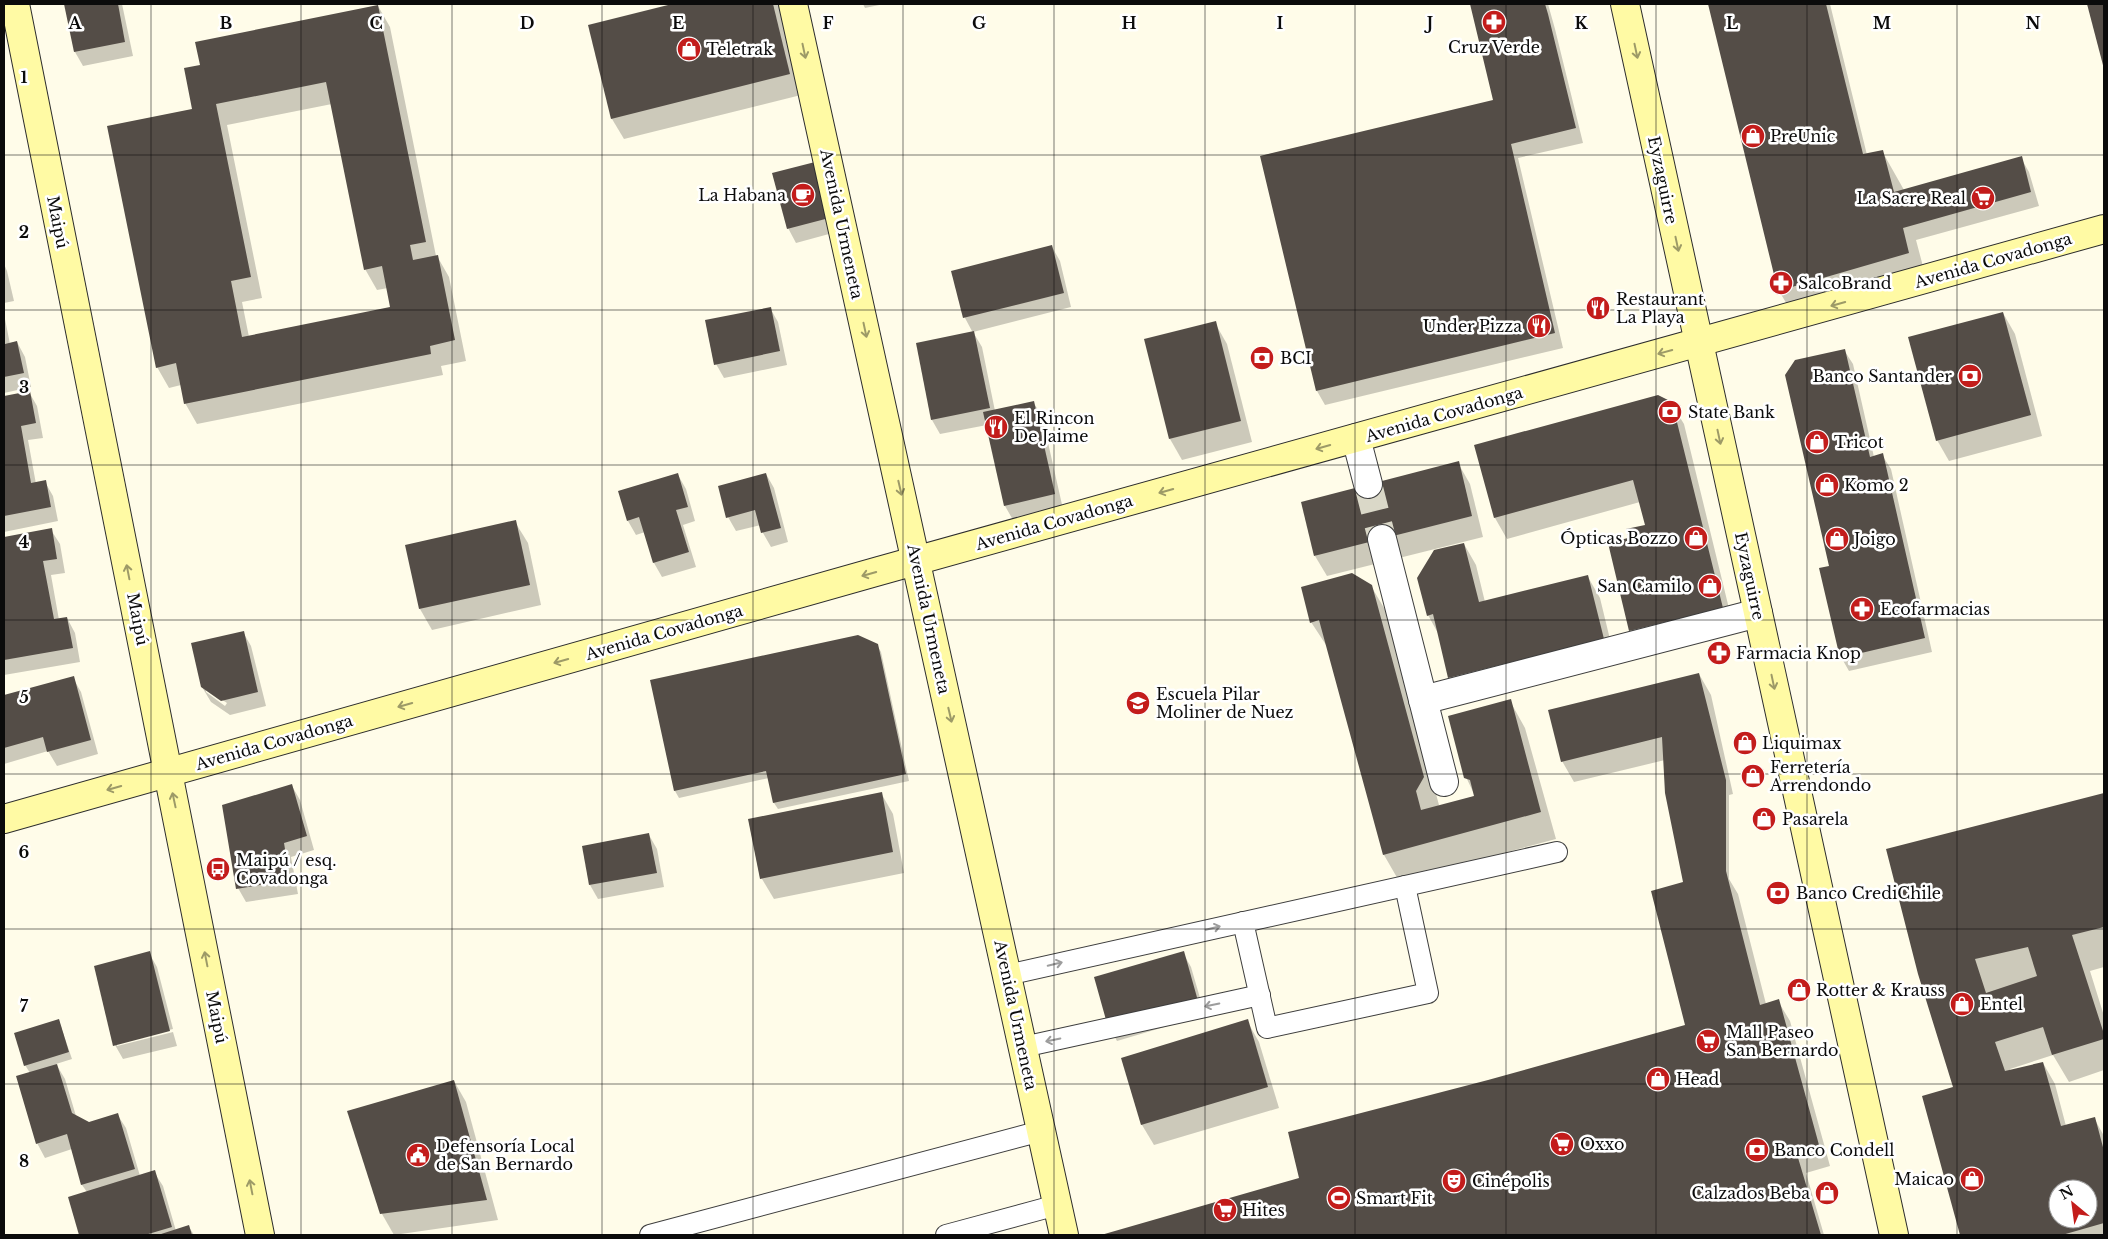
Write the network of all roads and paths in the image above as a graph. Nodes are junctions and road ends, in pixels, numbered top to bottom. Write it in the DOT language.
graph roads {
  1 [pos="15,4"];
  2 [pos="794,4"];
  3 [pos="1626,4"];
  4 [pos="2104,229"];
  5 [pos="1699,343"];
  6 [pos="1356,438"];
  7 [pos="1368,484"];
  8 [pos="1382,539"];
  9 [pos="916,561"];
  10 [pos="1758,614"];
  11 [pos="1423,700"];
  12 [pos="168,772"];
  13 [pos="1444,782"];
  14 [pos="4,819"];
  15 [pos="1557,852"];
  16 [pos="1405,886"];
  17 [pos="1244,922"];
  18 [pos="1007,975"];
  19 [pos="1260,995"];
  20 [pos="1023,1047"];
  21 [pos="1041,1131"];
  22 [pos="1057,1205"];
  23 [pos="260,1235"];
  24 [pos="650,1235"];
  25 [pos="946,1235"];
  26 [pos="1064,1235"];
  27 [pos="1894,1235"];
  12 -- 1 [label="street, Maipú, one-way"];
  2 -- 9 [label="street, Avenida Urmeneta, one-way"];
  3 -- 5 [label="street, Eyzaguirre, one-way"];
  4 -- 5 [label="street, Avenida Covadonga, one-way"];
  5 -- 6 [label="street, Avenida Covadonga, one-way"];
  5 -- 10 [label="street, Eyzaguirre, one-way"];
  6 -- 7 [label="street"];
  6 -- 9 [label="street, Avenida Covadonga, one-way"];
  8 -- 11 [label="street"];
  9 -- 12 [label="street, Avenida Covadonga, one-way"];
  9 -- 18 [label="street, Avenida Urmeneta, one-way"];
  10 -- 11 [label="street"];
  10 -- 27 [label="street, Eyzaguirre, one-way"];
  11 -- 13 [label="street"];
  12 -- 14 [label="street, Avenida Covadonga, one-way"];
  23 -- 12 [label="street, Maipú, one-way"];
  15 -- 16 [label="lane"];
  16 -- 17 [label="lane"];
  16 -- 19 [label="lane"];
  18 -- 17 [label="lane, one-way"];
  17 -- 19 [label="lane"];
  18 -- 20 [label="street, Avenida Urmeneta"];
  19 -- 20 [label="lane, one-way"];
  20 -- 21 [label="street, Avenida Urmeneta"];
  21 -- 22 [label="street, Avenida Urmeneta"];
  21 -- 24 [label="lane"];
  22 -- 25 [label="lane"];
  22 -- 26 [label="street, Avenida Urmeneta"];
}
